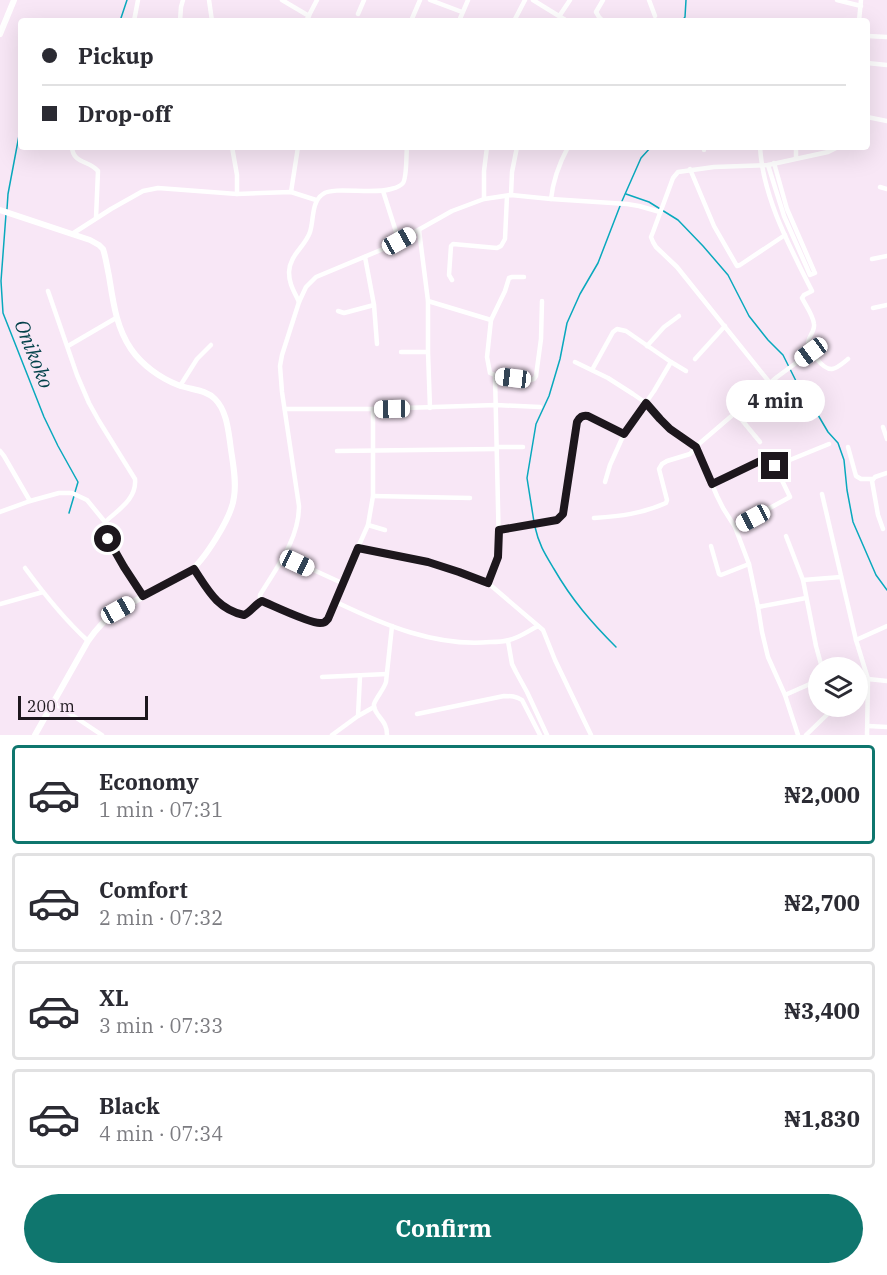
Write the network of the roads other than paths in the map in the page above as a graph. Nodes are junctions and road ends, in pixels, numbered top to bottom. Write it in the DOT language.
graph roads {
  1 [pos="14,0"];
  2 [pos="138,0"];
  3 [pos="183,0"];
  4 [pos="209,0"];
  5 [pos="282,0"];
  6 [pos="317,0"];
  7 [pos="364,0"];
  8 [pos="420,0"];
  9 [pos="430,0"];
  10 [pos="468,0"];
  11 [pos="525,0"];
  12 [pos="532,0"];
  13 [pos="570,0"];
  14 [pos="603,0"];
  15 [pos="649,0"];
  16 [pos="837,0"];
  17 [pos="861,3"];
  18 [pos="462,12"];
  19 [pos="358,14"];
  20 [pos="560,15"];
  21 [pos="656,16"];
  22 [pos="135,18"];
  23 [pos="180,18"];
  24 [pos="212,18"];
  25 [pos="308,18"];
  26 [pos="412,18"];
  27 [pos="460,18"];
  28 [pos="516,18"];
  29 [pos="564,18"];
  30 [pos="600,18"];
  31 [pos="859,18"];
  32 [pos="0,34"];
  33 [pos="870,36"];
  34 [pos="887,37"];
  35 [pos="870,63"];
  36 [pos="887,65"];
  37 [pos="870,118"];
  38 [pos="887,121"];
  39 [pos="72,150"];
  40 [pos="233,150"];
  41 [pos="298,150"];
  42 [pos="407,150"];
  43 [pos="487,150"];
  44 [pos="516,150"];
  45 [pos="567,150"];
  46 [pos="760,150"];
  47 [pos="796,150"];
  48 [pos="832,150"];
  49 [pos="796,158"];
  50 [pos="771,164"];
  51 [pos="762,165"];
  52 [pos="690,169"];
  53 [pos="880,187"];
  54 [pos="887,189"];
  55 [pos="383,191"];
  56 [pos="291,192"];
  57 [pos="237,194"];
  58 [pos="509,195"];
  59 [pos="484,199"];
  60 [pos="551,199"];
  61 [pos="316,200"];
  62 [pos="662,208"];
  63 [pos="1,210"];
  64 [pos="96,218"];
  65 [pos="419,230"];
  66 [pos="72,234"];
  67 [pos="785,235"];
  68 [pos="399,241"];
  69 [pos="887,256"];
  70 [pos="365,257"];
  71 [pos="872,259"];
  72 [pos="524,277"];
  73 [pos="452,280"];
  74 [pos="48,291"];
  75 [pos="428,301"];
  76 [pos="542,301"];
  77 [pos="299,302"];
  78 [pos="374,305"];
  79 [pos="887,305"];
  80 [pos="873,308"];
  81 [pos="338,311"];
  82 [pos="679,316"];
  83 [pos="116,318"];
  84 [pos="491,320"];
  85 [pos="724,326"];
  86 [pos="377,344"];
  87 [pos="211,345"];
  88 [pos="68,346"];
  89 [pos="647,346"];
  90 [pos="401,352"];
  91 [pos="428,352"];
  92 [pos="811,352"];
  93 [pos="695,359"];
  94 [pos="848,359"];
  95 [pos="575,362"];
  96 [pos="671,362"];
  97 [pos="592,370"];
  98 [pos="686,371"];
  99 [pos="495,375"];
  100 [pos="770,383"];
  101 [pos="180,386"];
  102 [pos="646,403"];
  103 [pos="496,405"];
  104 [pos="540,407"];
  105 [pos="430,408"];
  106 [pos="285,409"];
  107 [pos="373,409"];
  108 [pos="736,413"];
  109 [pos="883,428"];
  110 [pos="624,434"];
  111 [pos="887,439"];
  112 [pos="760,442"];
  113 [pos="829,444"];
  114 [pos="523,447"];
  115 [pos="696,447"];
  116 [pos="848,447"];
  117 [pos="497,448"];
  118 [pos="0,451"];
  119 [pos="337,451"];
  120 [pos="372,451"];
  121 [pos="775,466"];
  122 [pos="887,473"];
  123 [pos="873,479"];
  124 [pos="605,482"];
  125 [pos="712,484"];
  126 [pos="822,494"];
  127 [pos="373,496"];
  128 [pos="470,498"];
  129 [pos="30,501"];
  130 [pos="0,512"];
  131 [pos="594,518"];
  132 [pos="105,522"];
  133 [pos="368,525"];
  134 [pos="735,527"];
  135 [pos="883,529"];
  136 [pos="385,530"];
  137 [pos="499,530"];
  138 [pos="786,536"];
  139 [pos="711,546"];
  140 [pos="358,548"];
  141 [pos="283,556"];
  142 [pos="749,564"];
  143 [pos="25,568"];
  144 [pos="194,569"];
  145 [pos="841,577"];
  146 [pos="803,580"];
  147 [pos="342,583"];
  148 [pos="488,583"];
  149 [pos="43,592"];
  150 [pos="143,596"];
  151 [pos="806,598"];
  152 [pos="262,601"];
  153 [pos="336,602"];
  154 [pos="0,604"];
  155 [pos="758,607"];
  156 [pos="392,626"];
  157 [pos="538,626"];
  158 [pos="887,626"];
  159 [pos="856,640"];
  160 [pos="88,641"];
  161 [pos="508,641"];
  162 [pos="819,657"];
  163 [pos="861,657"];
  164 [pos="387,674"];
  165 [pos="360,676"];
  166 [pos="322,677"];
  167 [pos="868,679"];
  168 [pos="887,681"];
  169 [pos="808,685"];
  170 [pos="785,695"];
  171 [pos="54,703"];
  172 [pos="374,706"];
  173 [pos="417,714"];
  174 [pos="358,716"];
  175 [pos="825,717"];
  176 [pos="868,717"];
  177 [pos="868,726"];
  178 [pos="887,727"];
  179 [pos="35,735"];
  180 [pos="102,735"];
  181 [pos="332,735"];
  182 [pos="387,735"];
  183 [pos="540,735"];
  184 [pos="547,735"];
  185 [pos="591,735"];
  186 [pos="798,735"];
  187 [pos="806,735"];
  188 [pos="867,735"];
  1 -- 32 [label="main road"];
  2 -- 22 [label="street"];
  3 -- 23 [label="street"];
  4 -- 24 [label="street"];
  5 -- 25 [label="street"];
  6 -- 25 [label="street"];
  7 -- 19 [label="street"];
  8 -- 26 [label="street"];
  9 -- 18 [label="street"];
  10 -- 18 [label="street"];
  11 -- 28 [label="street"];
  12 -- 20 [label="street"];
  13 -- 20 [label="street"];
  14 -- 30 [label="street"];
  15 -- 21 [label="street"];
  16 -- 17 [label="street"];
  17 -- 31 [label="street"];
  18 -- 27 [label="street"];
  20 -- 29 [label="street"];
  33 -- 34 [label="street"];
  35 -- 36 [label="street"];
  37 -- 38 [label="street"];
  39 -- 64 [label="street"];
  40 -- 57 [label="street"];
  41 -- 56 [label="street"];
  42 -- 55 [label="street"];
  43 -- 59 [label="street"];
  44 -- 58 [label="street"];
  45 -- 60 [label="street"];
  46 -- 51 [label="street"];
  47 -- 49 [label="street"];
  48 -- 49 [label="street"];
  49 -- 50 [label="street"];
  50 -- 50 [label="street"];
  50 -- 51 [label="street"];
  51 -- 52 [label="street"];
  51 -- 67 [label="street"];
  52 -- 62 [label="street"];
  52 -- 67 [label="street"];
  53 -- 54 [label="street"];
  55 -- 61 [label="street"];
  55 -- 68 [label="street"];
  56 -- 57 [label="street"];
  56 -- 61 [label="street"];
  57 -- 64 [label="street"];
  58 -- 59 [label="street"];
  58 -- 60 [label="street"];
  58 -- 73 [label="street"];
  59 -- 65 [label="street"];
  60 -- 62 [label="street"];
  61 -- 77 [label="street"];
  62 -- 85 [label="street"];
  63 -- 66 [label="main road"];
  64 -- 66 [label="street"];
  65 -- 68 [label="street"];
  65 -- 75 [label="street"];
  66 -- 83 [label="main road"];
  67 -- 92 [label="street"];
  68 -- 70 [label="street"];
  69 -- 71 [label="street"];
  70 -- 77 [label="street"];
  70 -- 78 [label="street"];
  72 -- 84 [label="street"];
  74 -- 88 [label="street"];
  75 -- 84 [label="street"];
  75 -- 91 [label="street"];
  76 -- 99 [label="street"];
  77 -- 106 [label="street"];
  78 -- 81 [label="street"];
  78 -- 86 [label="street"];
  79 -- 80 [label="street"];
  82 -- 89 [label="street"];
  83 -- 88 [label="street"];
  83 -- 101 [label="main road"];
  84 -- 99 [label="street"];
  85 -- 93 [label="street"];
  85 -- 100 [label="street"];
  87 -- 101 [label="street"];
  88 -- 132 [label="street"];
  89 -- 96 [label="street"];
  89 -- 97 [label="street"];
  90 -- 91 [label="street"];
  91 -- 105 [label="street"];
  92 -- 94 [label="street"];
  92 -- 100 [label="street"];
  95 -- 97 [label="street"];
  96 -- 98 [label="street"];
  96 -- 102 [label="street"];
  97 -- 102 [label="street"];
  99 -- 103 [label="street"];
  100 -- 108 [label="street"];
  101 -- 144 [label="main road"];
  102 -- 110 [label="street"];
  102 -- 115 [label="street"];
  103 -- 104 [label="street"];
  103 -- 105 [label="street"];
  103 -- 117 [label="street"];
  105 -- 107 [label="street"];
  106 -- 107 [label="street"];
  106 -- 141 [label="street"];
  107 -- 120 [label="street"];
  108 -- 112 [label="street"];
  108 -- 115 [label="street"];
  109 -- 111 [label="street"];
  110 -- 124 [label="street"];
  110 -- 137 [label="street"];
  113 -- 121 [label="street"];
  114 -- 117 [label="street"];
  115 -- 125 [label="street"];
  115 -- 131 [label="street"];
  116 -- 123 [label="street"];
  117 -- 120 [label="street"];
  117 -- 137 [label="street"];
  118 -- 129 [label="street"];
  119 -- 120 [label="street"];
  120 -- 127 [label="street"];
  121 -- 125 [label="street"];
  121 -- 134 [label="street"];
  122 -- 123 [label="street"];
  123 -- 135 [label="street"];
  125 -- 134 [label="street"];
  126 -- 145 [label="street"];
  127 -- 128 [label="street"];
  127 -- 133 [label="street"];
  129 -- 130 [label="street"];
  129 -- 132 [label="street"];
  132 -- 150 [label="street"];
  133 -- 136 [label="street"];
  133 -- 140 [label="street"];
  134 -- 142 [label="street"];
  137 -- 148 [label="street"];
  138 -- 146 [label="street"];
  139 -- 142 [label="street"];
  140 -- 147 [label="street"];
  140 -- 148 [label="street"];
  141 -- 147 [label="street"];
  141 -- 152 [label="street"];
  142 -- 155 [label="street"];
  143 -- 149 [label="street"];
  144 -- 150 [label="main road"];
  144 -- 152 [label="street"];
  145 -- 146 [label="street"];
  145 -- 159 [label="street"];
  146 -- 151 [label="street"];
  147 -- 153 [label="street"];
  148 -- 157 [label="street"];
  149 -- 154 [label="street"];
  149 -- 160 [label="street"];
  150 -- 160 [label="main road"];
  151 -- 155 [label="street"];
  151 -- 162 [label="street"];
  152 -- 153 [label="street"];
  153 -- 156 [label="street"];
  155 -- 170 [label="street"];
  156 -- 161 [label="street"];
  156 -- 164 [label="street"];
  157 -- 161 [label="street"];
  157 -- 185 [label="street"];
  158 -- 159 [label="street"];
  159 -- 163 [label="street"];
  160 -- 171 [label="main road"];
  161 -- 184 [label="street"];
  164 -- 165 [label="street"];
  164 -- 172 [label="street"];
  165 -- 166 [label="street"];
  165 -- 174 [label="street"];
  167 -- 168 [label="street"];
  169 -- 170 [label="street"];
  170 -- 186 [label="street"];
  171 -- 179 [label="main road"];
  171 -- 180 [label="street"];
  172 -- 174 [label="street"];
  172 -- 182 [label="street"];
  173 -- 183 [label="street"];
  174 -- 181 [label="street"];
  175 -- 187 [label="street"];
  176 -- 177 [label="street"];
  177 -- 178 [label="street"];
  177 -- 188 [label="street"];
}
